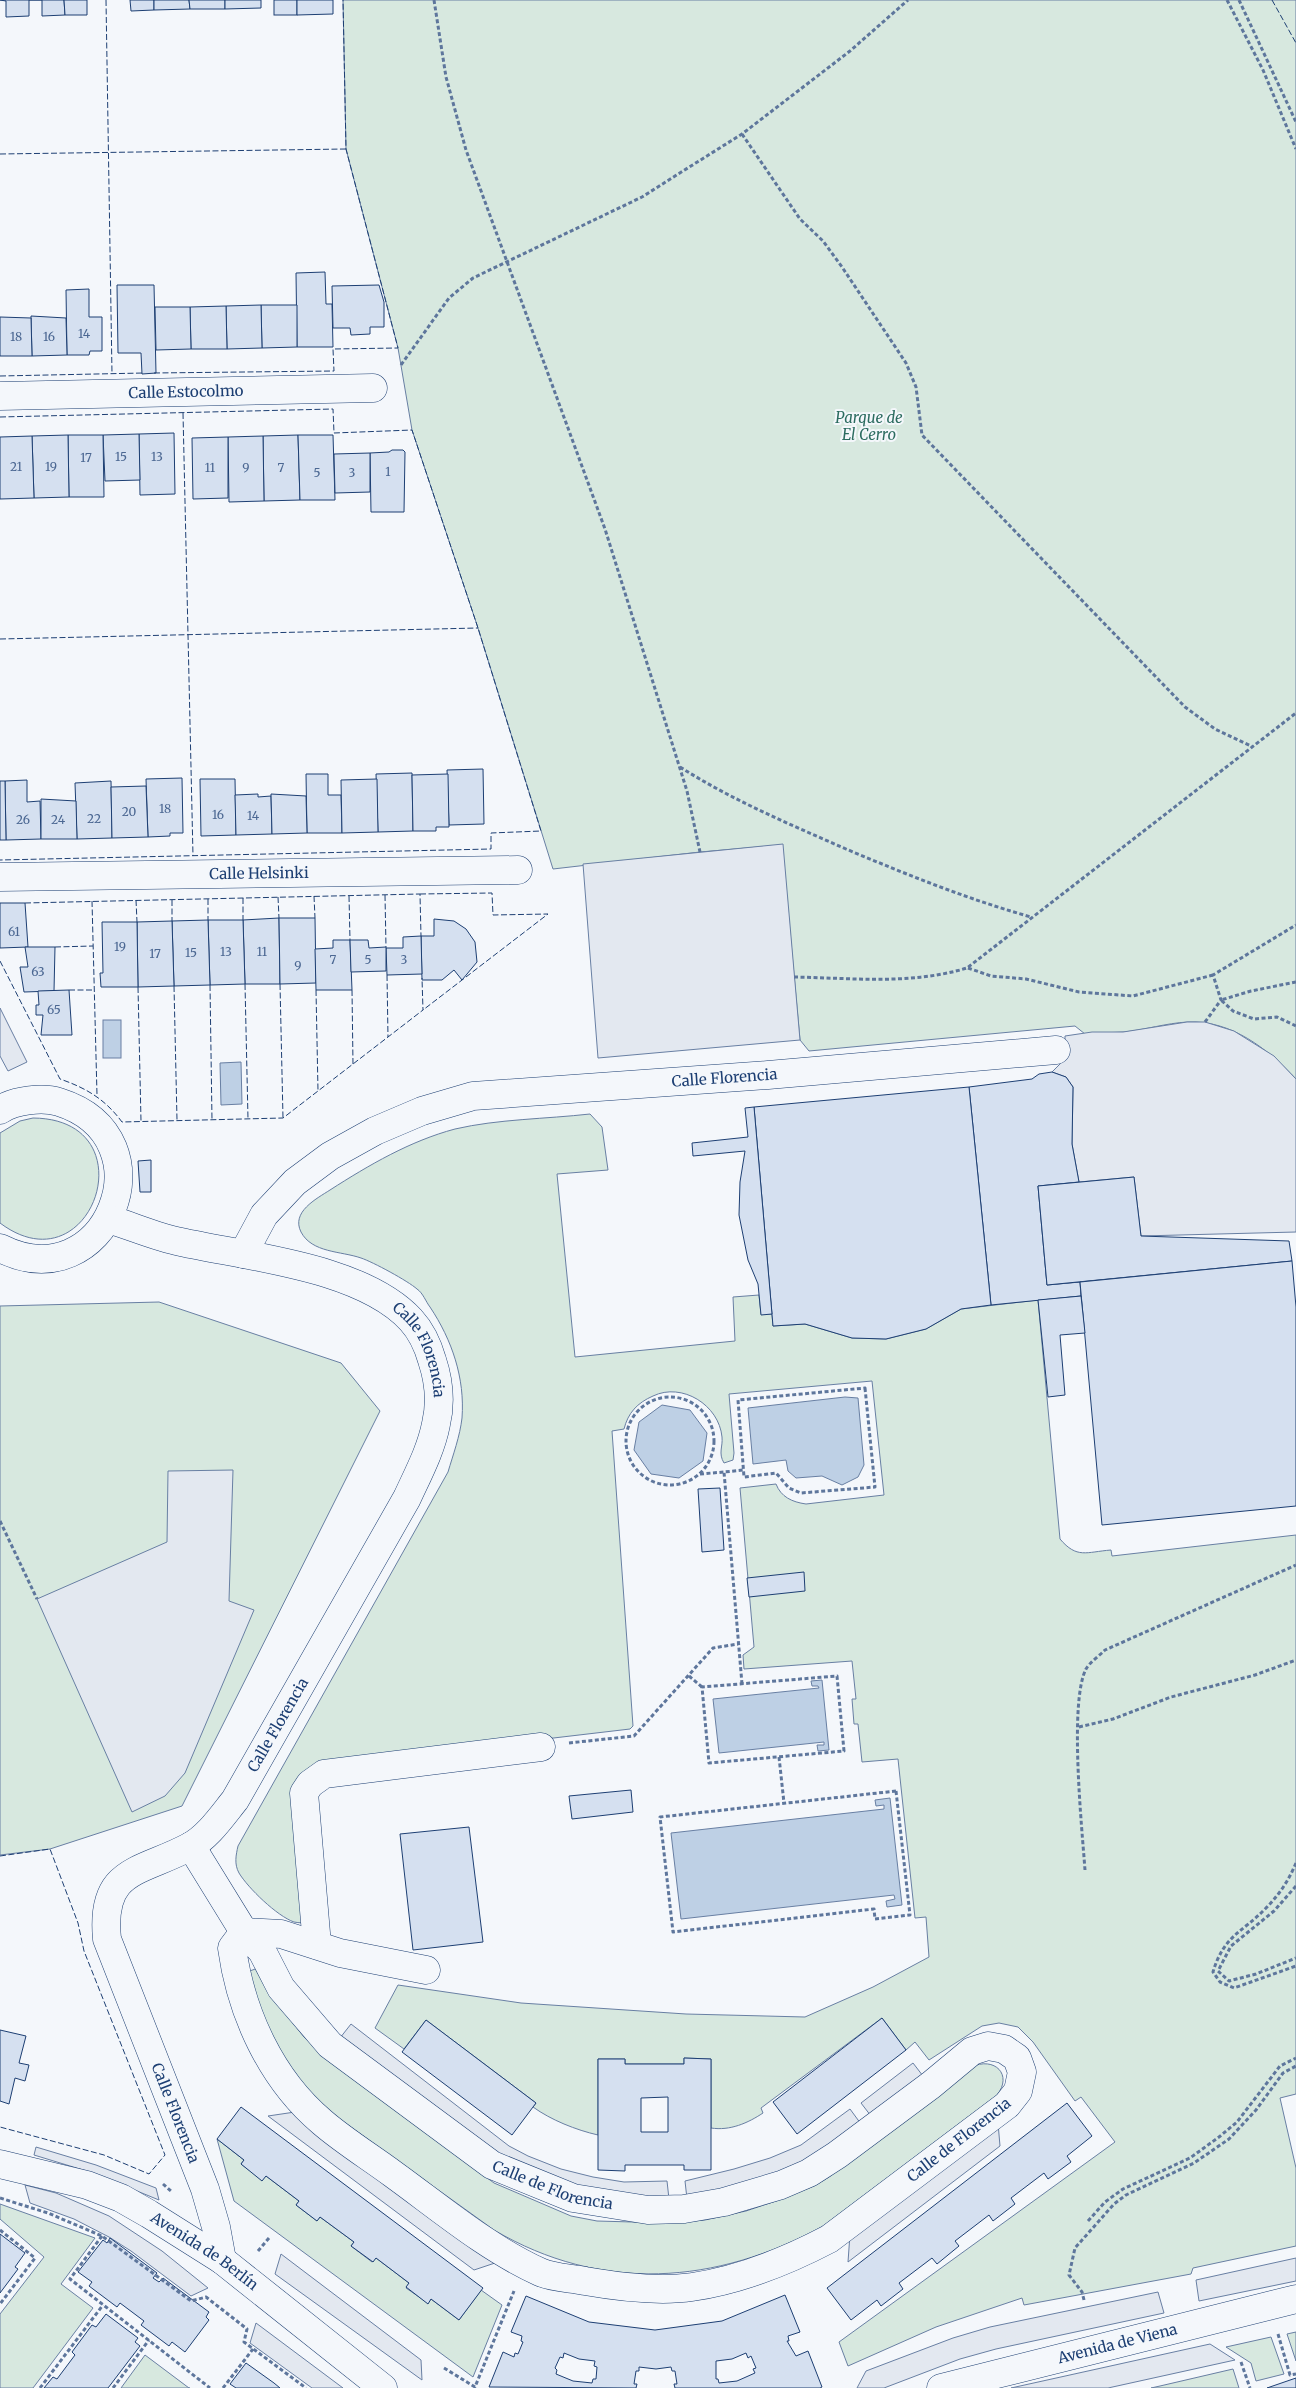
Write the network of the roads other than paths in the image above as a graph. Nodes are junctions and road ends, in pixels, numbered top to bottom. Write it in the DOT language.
graph roads {
  1 [pos="373,388"];
  2 [pos="0,396"];
  3 [pos="518,870"];
  4 [pos="0,877"];
  5 [pos="1056,1050"];
  6 [pos="1,1106"];
  7 [pos="108,1218"];
  8 [pos="0,1248"];
  9 [pos="243,1254"];
  10 [pos="541,1747"];
  11 [pos="191,1846"];
  12 [pos="244,1932"];
  13 [pos="316,1945"];
  14 [pos="426,1970"];
  15 [pos="0,2164"];
  16 [pos="222,2260"];
  17 [pos="1296,2299"];
  18 [pos="383,2388"];
  19 [pos="941,2388"];
  1 -- 2 [label="street, Calle Estocolmo"];
  3 -- 4 [label="street, Calle Helsinki"];
  5 -- 9 [label="street, Calle Florencia"];
  6 -- 7 [label="street"];
  7 -- 8 [label="street"];
  7 -- 9 [label="street, Calle Florencia"];
  9 -- 11 [label="street, Calle Florencia"];
  10 -- 13 [label="street"];
  11 -- 12 [label="street, Calle de Florencia"];
  11 -- 16 [label="street, Calle Florencia"];
  12 -- 12 [label="street, Calle de Florencia"];
  12 -- 13 [label="street"];
  13 -- 14 [label="street"];
  15 -- 16 [label="street, Avenida de Berlín"];
  16 -- 18 [label="street, Avenida de Berlín"];
  17 -- 19 [label="street, Avenida de Viena"];
}
